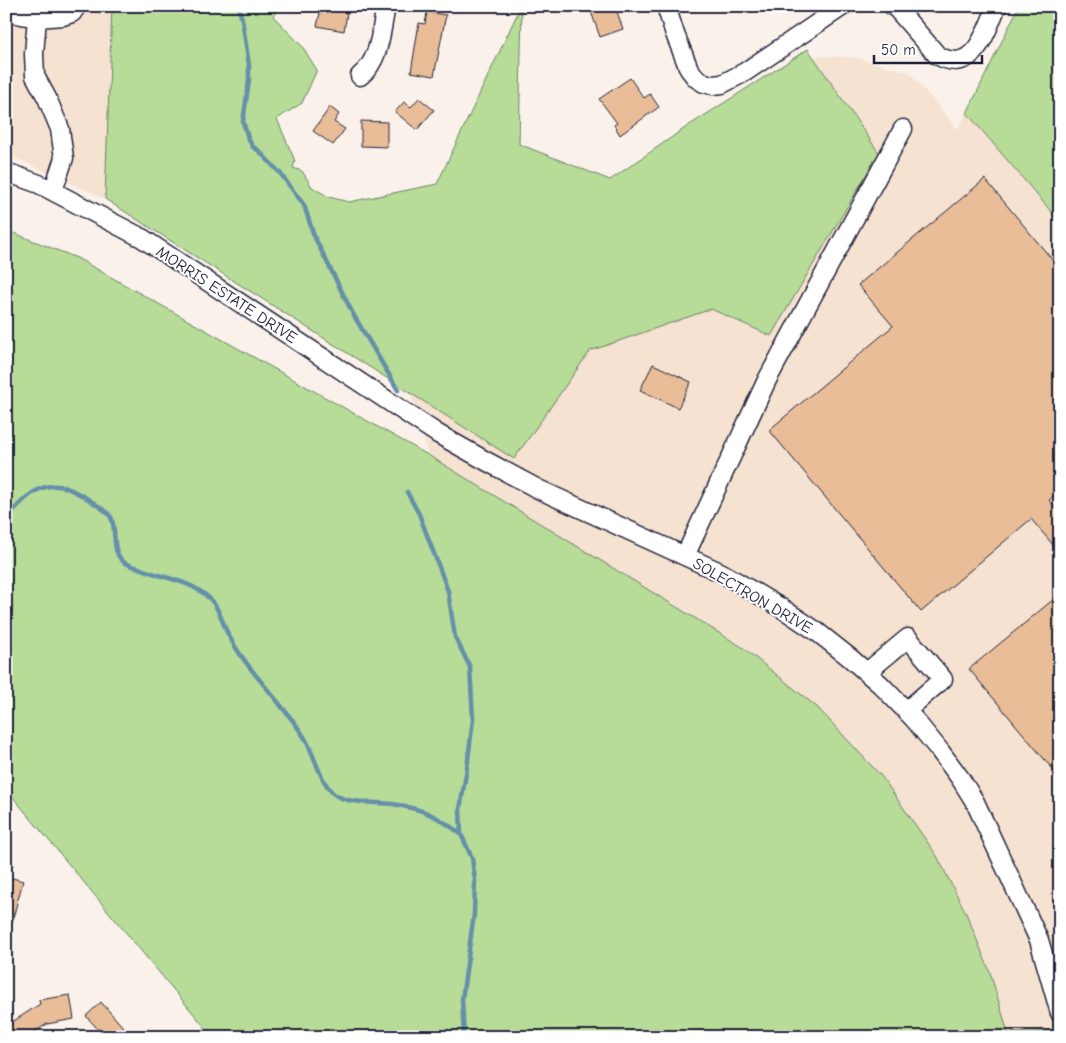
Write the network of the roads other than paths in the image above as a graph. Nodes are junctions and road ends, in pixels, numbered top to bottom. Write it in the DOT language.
graph roads {
  1 [pos="77,6"];
  2 [pos="386,6"];
  3 [pos="666,6"];
  4 [pos="843,6"];
  5 [pos="893,6"];
  6 [pos="997,6"];
  7 [pos="6,12"];
  8 [pos="38,12"];
  9 [pos="360,76"];
  10 [pos="903,129"];
  11 [pos="6,172"];
  12 [pos="53,191"];
  13 [pos="438,434"];
  14 [pos="685,556"];
  15 [pos="866,672"];
  16 [pos="906,711"];
  17 [pos="1060,1013"];
  1 -- 8 [label="street"];
  2 -- 9 [label="street"];
  3 -- 4 [label="street"];
  5 -- 6 [label="street"];
  7 -- 8 [label="street"];
  8 -- 12 [label="street"];
  10 -- 14 [label="street"];
  11 -- 12 [label="street, MORRIS ESTATE DRIVE"];
  12 -- 13 [label="street, MORRIS ESTATE DRIVE"];
  13 -- 14 [label="street, SOLECTRON DRIVE"];
  14 -- 15 [label="street, SOLECTRON DRIVE"];
  15 -- 16 [label="street, SOLECTRON DRIVE"];
  15 -- 16 [label="street"];
  16 -- 17 [label="street, SOLECTRON DRIVE"];
}
